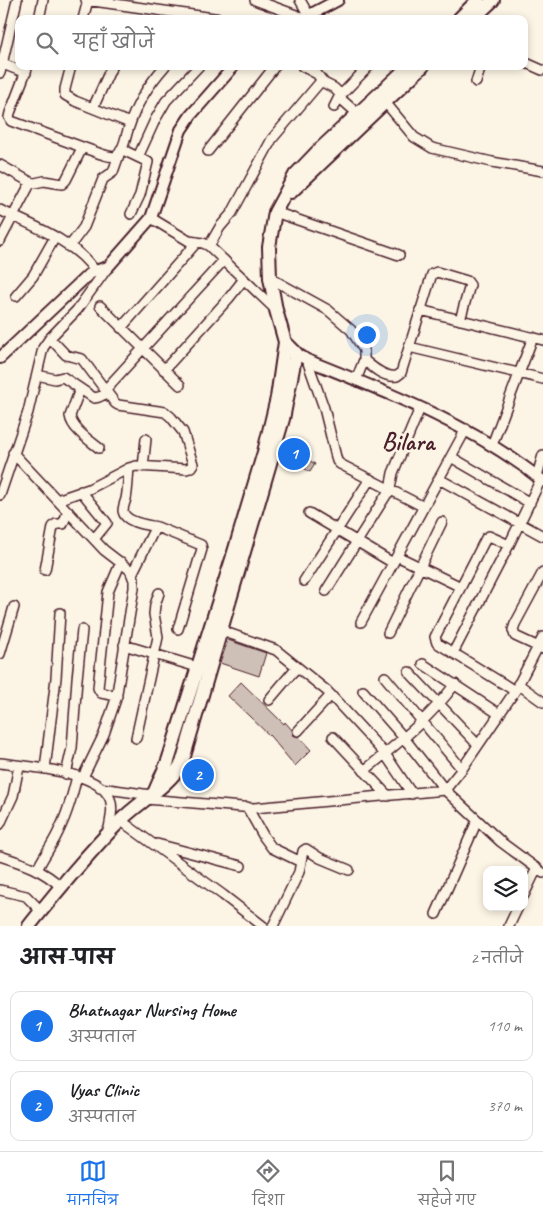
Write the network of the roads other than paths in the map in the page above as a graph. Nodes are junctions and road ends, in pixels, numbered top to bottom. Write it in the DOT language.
graph roads {
  1 [pos="17,0"];
  2 [pos="43,0"];
  3 [pos="87,0"];
  4 [pos="255,0"];
  5 [pos="300,0"];
  6 [pos="338,0"];
  7 [pos="478,0"];
  8 [pos="493,0"];
  9 [pos="40,15"];
  10 [pos="84,15"];
  11 [pos="193,15"];
  12 [pos="298,15"];
  13 [pos="304,15"];
  14 [pos="308,15"];
  15 [pos="463,15"];
  16 [pos="477,15"];
  17 [pos="528,64"];
  18 [pos="1,67"];
  19 [pos="15,69"];
  20 [pos="27,70"];
  21 [pos="70,70"];
  22 [pos="110,70"];
  23 [pos="162,70"];
  24 [pos="194,70"];
  25 [pos="231,70"];
  26 [pos="272,70"];
  27 [pos="310,70"];
  28 [pos="365,70"];
  29 [pos="405,70"];
  30 [pos="419,70"];
  31 [pos="480,70"];
  32 [pos="542,70"];
  33 [pos="321,81"];
  34 [pos="476,82"];
  35 [pos="340,97"];
  36 [pos="385,102"];
  37 [pos="334,107"];
  38 [pos="92,108"];
  39 [pos="358,114"];
  40 [pos="130,123"];
  41 [pos="82,148"];
  42 [pos="121,151"];
  43 [pos="208,151"];
  44 [pos="138,157"];
  45 [pos="0,165"];
  46 [pos="543,171"];
  47 [pos="32,183"];
  48 [pos="283,199"];
  49 [pos="0,210"];
  50 [pos="275,212"];
  51 [pos="131,214"];
  52 [pos="12,216"];
  53 [pos="150,218"];
  54 [pos="55,237"];
  55 [pos="0,241"];
  56 [pos="197,242"];
  57 [pos="209,246"];
  58 [pos="69,247"];
  59 [pos="399,255"];
  60 [pos="224,260"];
  61 [pos="108,267"];
  62 [pos="95,270"];
  63 [pos="270,278"];
  64 [pos="244,279"];
  65 [pos="16,296"];
  66 [pos="100,306"];
  67 [pos="276,310"];
  68 [pos="420,310"];
  69 [pos="460,320"];
  70 [pos="121,328"];
  71 [pos="533,337"];
  72 [pos="50,338"];
  73 [pos="543,340"];
  74 [pos="285,342"];
  75 [pos="409,346"];
  76 [pos="144,348"];
  77 [pos="301,357"];
  78 [pos="0,358"];
  79 [pos="364,360"];
  80 [pos="164,370"];
  81 [pos="520,374"];
  82 [pos="37,375"];
  83 [pos="543,379"];
  84 [pos="356,380"];
  85 [pos="180,385"];
  86 [pos="80,389"];
  87 [pos="106,392"];
  88 [pos="420,408"];
  89 [pos="466,429"];
  90 [pos="146,439"];
  91 [pos="492,445"];
  92 [pos="99,448"];
  93 [pos="13,453"];
  94 [pos="543,455"];
  95 [pos="451,457"];
  96 [pos="142,467"];
  97 [pos="129,468"];
  98 [pos="540,478"];
  99 [pos="370,479"];
  100 [pos="439,479"];
  101 [pos="390,489"];
  102 [pos="81,491"];
  103 [pos="0,495"];
  104 [pos="57,500"];
  105 [pos="530,503"];
  106 [pos="424,507"];
  107 [pos="68,511"];
  108 [pos="310,513"];
  109 [pos="442,522"];
  110 [pos="520,523"];
  111 [pos="157,527"];
  112 [pos="338,530"];
  113 [pos="543,536"];
  114 [pos="94,539"];
  115 [pos="357,541"];
  116 [pos="509,545"];
  117 [pos="395,560"];
  118 [pos="121,562"];
  119 [pos="420,567"];
  120 [pos="45,570"];
  121 [pos="543,572"];
  122 [pos="132,574"];
  123 [pos="304,581"];
  124 [pos="461,587"];
  125 [pos="326,591"];
  126 [pos="159,593"];
  127 [pos="14,607"];
  128 [pos="60,614"];
  129 [pos="361,622"];
  130 [pos="178,629"];
  131 [pos="82,630"];
  132 [pos="222,631"];
  133 [pos="388,633"];
  134 [pos="543,637"];
  135 [pos="124,645"];
  136 [pos="540,648"];
  137 [pos="453,653"];
  138 [pos="0,654"];
  139 [pos="154,655"];
  140 [pos="423,664"];
  141 [pos="297,667"];
  142 [pos="197,668"];
  143 [pos="409,672"];
  144 [pos="385,677"];
  145 [pos="455,684"];
  146 [pos="516,687"];
  147 [pos="363,691"];
  148 [pos="331,695"];
  149 [pos="117,696"];
  150 [pos="269,700"];
  151 [pos="543,702"];
  152 [pos="440,704"];
  153 [pos="499,714"];
  154 [pos="422,721"];
  155 [pos="298,731"];
  156 [pos="333,737"];
  157 [pos="136,738"];
  158 [pos="404,738"];
  159 [pos="478,745"];
  160 [pos="385,754"];
  161 [pos="0,763"];
  162 [pos="19,766"];
  163 [pos="45,769"];
  164 [pos="462,769"];
  165 [pos="364,771"];
  166 [pos="66,774"];
  167 [pos="80,776"];
  168 [pos="100,788"];
  169 [pos="445,790"];
  170 [pos="412,794"];
  171 [pos="150,795"];
  172 [pos="388,796"];
  173 [pos="247,807"];
  174 [pos="120,820"];
  175 [pos="478,821"];
  176 [pos="0,824"];
  177 [pos="108,833"];
  178 [pos="152,843"];
  179 [pos="0,856"];
  180 [pos="301,862"];
  181 [pos="241,866"];
  182 [pos="37,870"];
  183 [pos="349,870"];
  184 [pos="540,870"];
  185 [pos="62,887"];
  186 [pos="528,889"];
  187 [pos="0,890"];
  188 [pos="41,911"];
  189 [pos="516,911"];
  190 [pos="436,914"];
  191 [pos="29,926"];
  192 [pos="263,926"];
  193 [pos="273,926"];
  194 [pos="510,926"];
  1 -- 18 [label="street"];
  2 -- 9 [label="street"];
  3 -- 10 [label="street"];
  3 -- 11 [label="street"];
  4 -- 12 [label="street"];
  5 -- 13 [label="street"];
  6 -- 14 [label="street"];
  7 -- 15 [label="main road"];
  8 -- 16 [label="main road"];
  17 -- 32 [label="street"];
  18 -- 19 [label="street"];
  20 -- 41 [label="street"];
  21 -- 38 [label="street"];
  22 -- 38 [label="street"];
  23 -- 40 [label="street"];
  24 -- 44 [label="street"];
  25 -- 53 [label="street"];
  26 -- 43 [label="street"];
  27 -- 33 [label="street"];
  28 -- 35 [label="street"];
  29 -- 39 [label="main road"];
  30 -- 36 [label="main road"];
  31 -- 34 [label="street"];
  33 -- 35 [label="street"];
  33 -- 57 [label="street"];
  35 -- 37 [label="street"];
  35 -- 39 [label="street"];
  36 -- 46 [label="street"];
  36 -- 48 [label="main road"];
  38 -- 40 [label="street"];
  39 -- 48 [label="main road"];
  40 -- 42 [label="street"];
  41 -- 42 [label="street"];
  41 -- 47 [label="street"];
  42 -- 44 [label="street"];
  42 -- 58 [label="street"];
  44 -- 51 [label="street"];
  45 -- 47 [label="street"];
  47 -- 52 [label="street"];
  48 -- 50 [label="main road"];
  49 -- 52 [label="street"];
  50 -- 59 [label="street"];
  50 -- 63 [label="main road"];
  52 -- 54 [label="street"];
  52 -- 55 [label="street"];
  53 -- 56 [label="street"];
  53 -- 61 [label="street"];
  54 -- 58 [label="street"];
  54 -- 65 [label="street"];
  56 -- 57 [label="street"];
  56 -- 70 [label="street"];
  57 -- 60 [label="street"];
  58 -- 62 [label="street"];
  60 -- 64 [label="street"];
  60 -- 76 [label="street"];
  61 -- 62 [label="street"];
  61 -- 72 [label="street"];
  62 -- 78 [label="street"];
  63 -- 67 [label="main road"];
  63 -- 79 [label="street"];
  64 -- 67 [label="street"];
  64 -- 80 [label="street"];
  66 -- 70 [label="street"];
  67 -- 74 [label="main road"];
  68 -- 69 [label="street"];
  68 -- 69 [label="street"];
  68 -- 75 [label="street"];
  69 -- 71 [label="street"];
  70 -- 76 [label="street"];
  71 -- 73 [label="street"];
  71 -- 81 [label="street"];
  72 -- 82 [label="street"];
  72 -- 87 [label="street"];
  74 -- 77 [label="main road"];
  74 -- 142 [label="main road"];
  75 -- 79 [label="street"];
  75 -- 81 [label="street"];
  76 -- 80 [label="street"];
  76 -- 87 [label="street"];
  77 -- 84 [label="street"];
  77 -- 99 [label="street"];
  77 -- 132 [label="main road"];
  79 -- 84 [label="street"];
  80 -- 85 [label="street"];
  81 -- 83 [label="street"];
  81 -- 91 [label="street"];
  82 -- 86 [label="street"];
  82 -- 93 [label="street"];
  84 -- 88 [label="street"];
  86 -- 87 [label="street"];
  86 -- 92 [label="street"];
  87 -- 96 [label="street"];
  88 -- 89 [label="street"];
  88 -- 101 [label="street"];
  89 -- 91 [label="street"];
  89 -- 95 [label="street"];
  90 -- 96 [label="street"];
  91 -- 98 [label="street"];
  93 -- 103 [label="street"];
  93 -- 104 [label="street"];
  94 -- 98 [label="street"];
  95 -- 100 [label="street"];
  95 -- 105 [label="street"];
  96 -- 97 [label="street"];
  97 -- 102 [label="street"];
  97 -- 111 [label="street"];
  98 -- 105 [label="street"];
  99 -- 101 [label="street"];
  99 -- 112 [label="street"];
  100 -- 106 [label="street"];
  100 -- 110 [label="street"];
  101 -- 106 [label="street"];
  101 -- 115 [label="street"];
  102 -- 104 [label="street"];
  102 -- 114 [label="street"];
  104 -- 107 [label="street"];
  105 -- 110 [label="street"];
  106 -- 117 [label="street"];
  107 -- 114 [label="street"];
  107 -- 120 [label="street"];
  108 -- 112 [label="street"];
  109 -- 119 [label="street"];
  110 -- 113 [label="street"];
  110 -- 116 [label="street"];
  111 -- 122 [label="street"];
  111 -- 130 [label="street"];
  112 -- 115 [label="street"];
  112 -- 123 [label="street"];
  114 -- 118 [label="street"];
  115 -- 117 [label="street"];
  115 -- 125 [label="street"];
  116 -- 124 [label="street"];
  116 -- 137 [label="street"];
  117 -- 119 [label="street"];
  117 -- 129 [label="street"];
  118 -- 122 [label="street"];
  118 -- 149 [label="street"];
  119 -- 124 [label="street"];
  119 -- 133 [label="street"];
  121 -- 136 [label="street"];
  122 -- 135 [label="street"];
  124 -- 137 [label="street"];
  126 -- 139 [label="street"];
  127 -- 138 [label="street"];
  128 -- 163 [label="street"];
  131 -- 166 [label="street"];
  132 -- 141 [label="street"];
  132 -- 171 [label="main road"];
  134 -- 136 [label="street"];
  135 -- 139 [label="street"];
  135 -- 149 [label="street"];
  136 -- 146 [label="street"];
  137 -- 146 [label="street"];
  139 -- 142 [label="street"];
  139 -- 157 [label="street"];
  140 -- 145 [label="street"];
  141 -- 148 [label="street"];
  141 -- 150 [label="street"];
  142 -- 171 [label="main road"];
  143 -- 152 [label="street"];
  144 -- 154 [label="street"];
  145 -- 152 [label="street"];
  145 -- 153 [label="street"];
  146 -- 151 [label="street"];
  146 -- 153 [label="street"];
  147 -- 158 [label="street"];
  148 -- 155 [label="street"];
  148 -- 160 [label="street"];
  149 -- 167 [label="street"];
  152 -- 154 [label="street"];
  152 -- 159 [label="street"];
  153 -- 159 [label="street"];
  154 -- 158 [label="street"];
  154 -- 164 [label="street"];
  156 -- 165 [label="street"];
  158 -- 160 [label="street"];
  158 -- 169 [label="street"];
  159 -- 164 [label="street"];
  160 -- 165 [label="street"];
  160 -- 170 [label="street"];
  161 -- 162 [label="street"];
  162 -- 163 [label="street"];
  162 -- 176 [label="street"];
  163 -- 166 [label="street"];
  164 -- 169 [label="street"];
  165 -- 172 [label="street"];
  166 -- 167 [label="street"];
  167 -- 168 [label="street"];
  167 -- 182 [label="street"];
  168 -- 171 [label="street"];
  168 -- 177 [label="street"];
  169 -- 170 [label="street"];
  169 -- 175 [label="street"];
  170 -- 172 [label="street"];
  171 -- 173 [label="street"];
  171 -- 174 [label="main road"];
  172 -- 173 [label="street"];
  173 -- 180 [label="street"];
  174 -- 177 [label="main road"];
  174 -- 178 [label="street"];
  175 -- 184 [label="street"];
  175 -- 190 [label="street"];
  177 -- 185 [label="main road"];
  178 -- 181 [label="street"];
  178 -- 192 [label="street"];
  179 -- 182 [label="street"];
  180 -- 183 [label="street"];
  180 -- 193 [label="street"];
  182 -- 185 [label="street"];
  184 -- 186 [label="street"];
  185 -- 188 [label="main road"];
  187 -- 188 [label="street"];
  188 -- 191 [label="main road"];
  189 -- 194 [label="street"];
}
